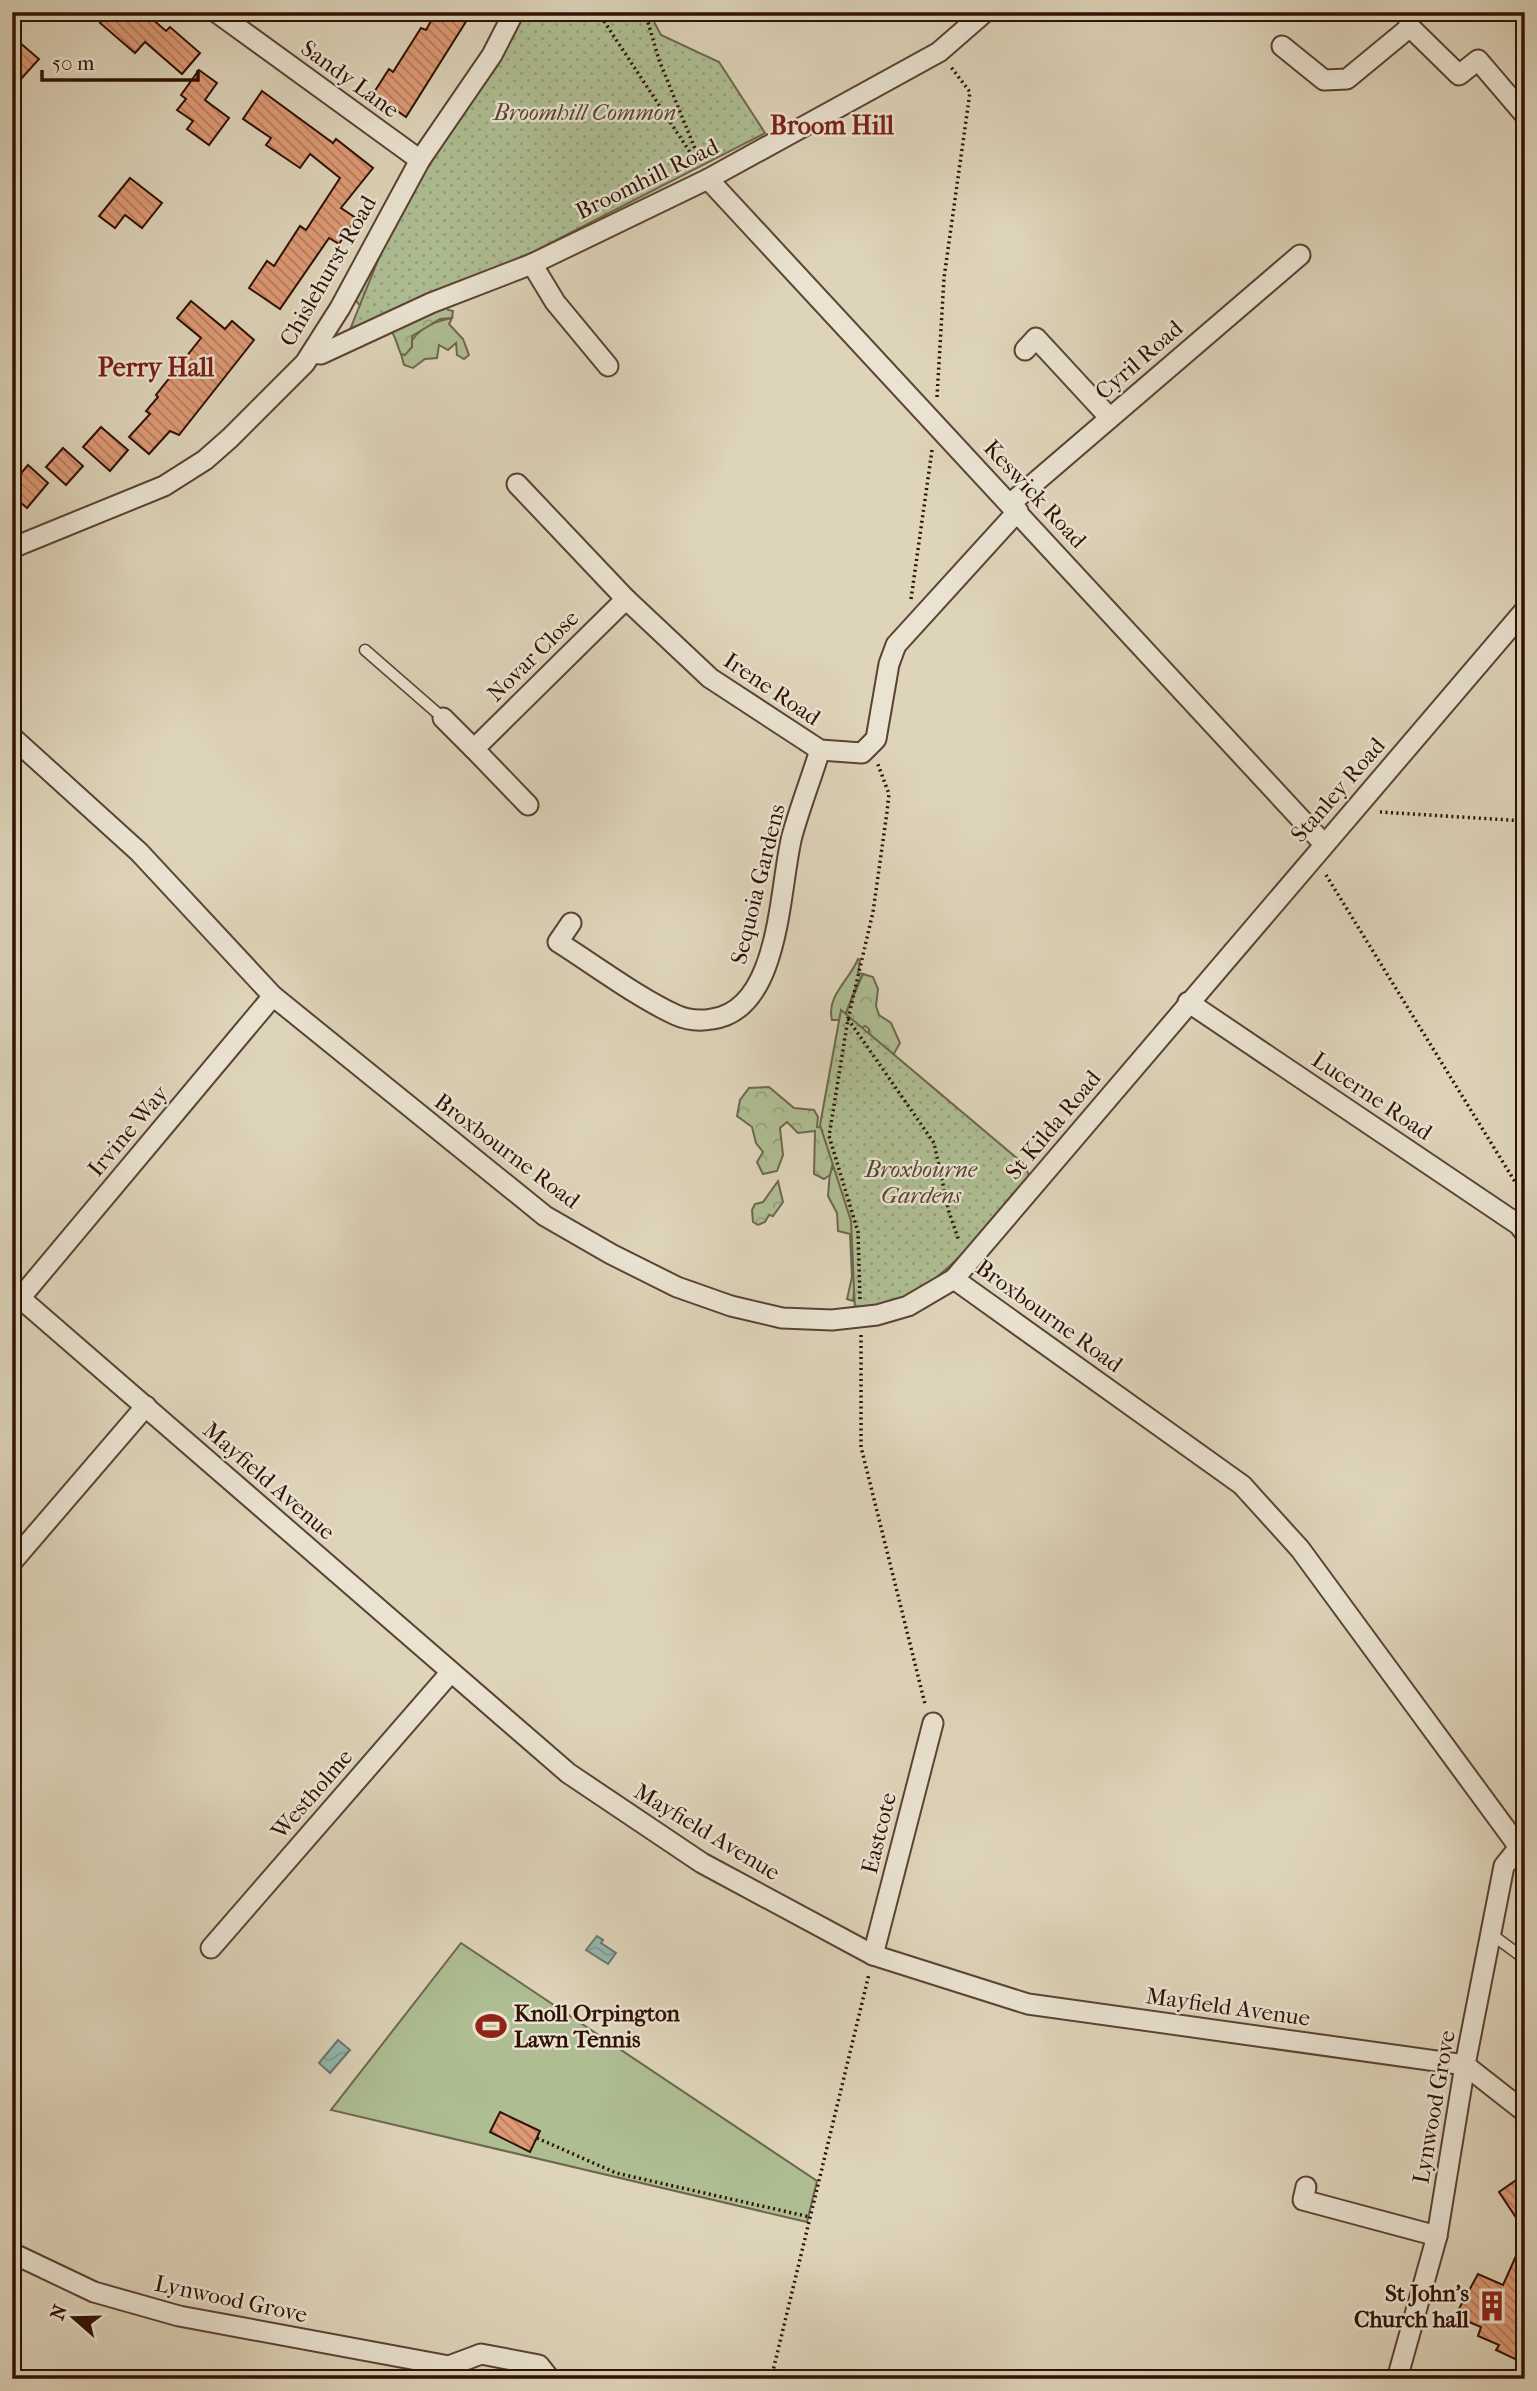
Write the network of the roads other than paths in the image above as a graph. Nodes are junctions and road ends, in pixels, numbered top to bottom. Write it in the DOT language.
graph roads {
  1 [pos="216,12"];
  2 [pos="985,12"];
  3 [pos="521,14"];
  4 [pos="1408,20"];
  5 [pos="1282,46"];
  6 [pos="1525,115"];
  7 [pos="420,160"];
  8 [pos="708,180"];
  9 [pos="1300,255"];
  10 [pos="532,264"];
  11 [pos="1025,350"];
  12 [pos="312,353"];
  13 [pos="608,366"];
  14 [pos="1109,417"];
  15 [pos="517,484"];
  16 [pos="1014,507"];
  17 [pos="16,540"];
  18 [pos="626,598"];
  19 [pos="1525,610"];
  20 [pos="365,650"];
  21 [pos="443,719"];
  22 [pos="12,737"];
  23 [pos="474,749"];
  24 [pos="820,750"];
  25 [pos="528,806"];
  26 [pos="1319,850"];
  27 [pos="571,923"];
  28 [pos="273,996"];
  29 [pos="1188,1002"];
  30 [pos="1523,1225"];
  31 [pos="954,1279"];
  32 [pos="16,1294"];
  33 [pos="146,1406"];
  34 [pos="12,1562"];
  35 [pos="451,1672"];
  36 [pos="933,1723"];
  37 [pos="1522,1843"];
  38 [pos="1491,1934"];
  39 [pos="211,1948"];
  40 [pos="873,1955"];
  41 [pos="1525,1959"];
  42 [pos="1465,2065"];
  43 [pos="1525,2112"];
  44 [pos="1306,2187"];
  45 [pos="1437,2236"];
  46 [pos="12,2253"];
  47 [pos="454,2372"];
  48 [pos="550,2379"];
  49 [pos="1396,2379"];
  1 -- 7 [label="street, Sandy Lane"];
  2 -- 8 [label="street, Broomhill Road"];
  3 -- 7 [label="street, Chislehurst Road"];
  4 -- 5 [label="street"];
  4 -- 6 [label="street"];
  7 -- 12 [label="street, Chislehurst Road"];
  8 -- 10 [label="street, Broomhill Road"];
  8 -- 16 [label="street, Keswick Road"];
  9 -- 14 [label="street, Cyril Road"];
  10 -- 12 [label="street, Broomhill Road"];
  10 -- 13 [label="street"];
  11 -- 14 [label="street"];
  12 -- 17 [label="street, Chislehurst Road"];
  14 -- 16 [label="street, Cyril Road"];
  15 -- 18 [label="street, Irene Road"];
  16 -- 24 [label="street, Irene Road"];
  16 -- 26 [label="street, Keswick Road"];
  18 -- 23 [label="street, Novar Close"];
  18 -- 24 [label="street, Irene Road"];
  19 -- 26 [label="street, Stanley Road"];
  20 -- 21 [label="lane"];
  21 -- 23 [label="street"];
  22 -- 28 [label="street, Broxbourne Road"];
  23 -- 25 [label="street"];
  24 -- 27 [label="street, Sequoia Gardens"];
  26 -- 29 [label="street, Stanley Road"];
  28 -- 31 [label="street, Broxbourne Road"];
  28 -- 32 [label="street, Irvine Way"];
  29 -- 30 [label="street, Lucerne Road"];
  29 -- 31 [label="street, St Kilda Road"];
  31 -- 37 [label="street, Broxbourne Road"];
  32 -- 33 [label="street, Mayfield Avenue"];
  33 -- 34 [label="street"];
  33 -- 35 [label="street, Mayfield Avenue"];
  35 -- 39 [label="street, Westholme"];
  35 -- 40 [label="street, Mayfield Avenue"];
  36 -- 40 [label="street, Eastcote"];
  37 -- 38 [label="street, Lynwood Grove"];
  38 -- 41 [label="lane"];
  38 -- 42 [label="street, Lynwood Grove"];
  40 -- 42 [label="street, Mayfield Avenue"];
  42 -- 43 [label="street"];
  42 -- 45 [label="street, Lynwood Grove"];
  44 -- 45 [label="street"];
  45 -- 49 [label="street, Lynwood Grove"];
  46 -- 47 [label="street, Lynwood Grove"];
  47 -- 48 [label="street, Lynwood Grove"];
}
